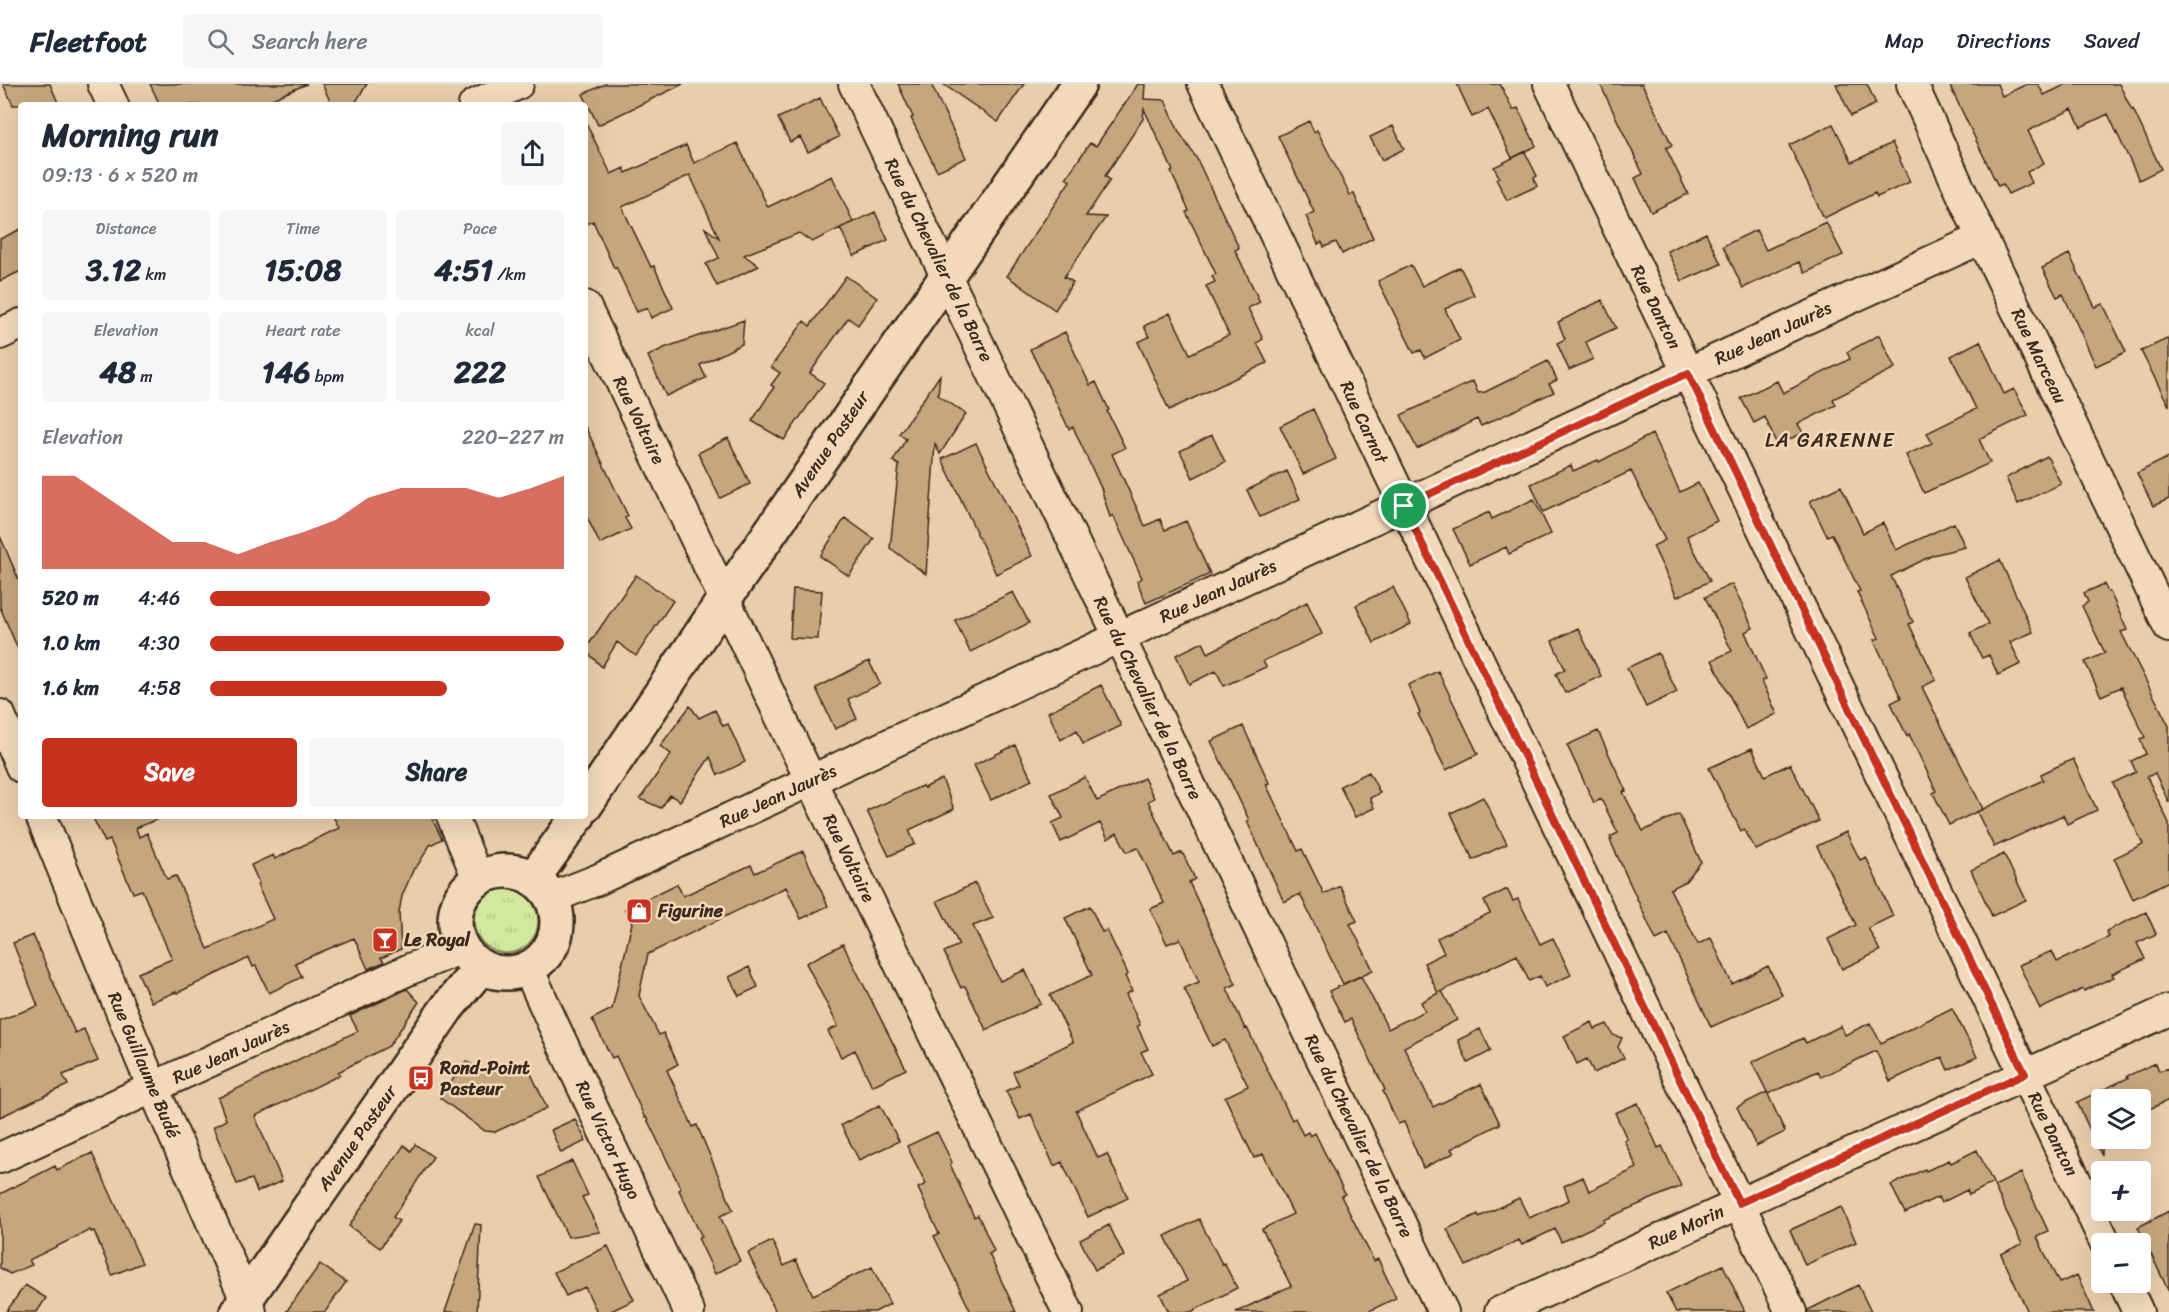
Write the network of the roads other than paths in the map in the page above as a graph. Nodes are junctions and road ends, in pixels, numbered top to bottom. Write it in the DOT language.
graph roads {
  1 [pos="103,84"];
  2 [pos="518,84"];
  3 [pos="854,84"];
  4 [pos="1079,84"];
  5 [pos="1203,84"];
  6 [pos="1549,84"];
  7 [pos="1912,84"];
  8 [pos="482,98"];
  9 [pos="112,102"];
  10 [pos="1982,238"];
  11 [pos="946,274"];
  12 [pos="588,312"];
  13 [pos="18,325"];
  14 [pos="0,334"];
  15 [pos="1688,373"];
  16 [pos="1404,506"];
  17 [pos="725,598"];
  18 [pos="2169,627"];
  19 [pos="1119,637"];
  20 [pos="0,715"];
  21 [pos="18,760"];
  22 [pos="811,781"];
  23 [pos="588,802"];
  24 [pos="42,819"];
  25 [pos="453,819"];
  26 [pos="577,819"];
  27 [pos="478,879"];
  28 [pos="542,889"];
  29 [pos="472,957"];
  30 [pos="528,968"];
  31 [pos="2169,1010"];
  32 [pos="2025,1074"];
  33 [pos="154,1087"];
  34 [pos="0,1158"];
  35 [pos="1739,1203"];
  36 [pos="2101,1233"];
  37 [pos="2129,1293"];
  38 [pos="244,1308"];
  39 [pos="689,1312"];
  40 [pos="1068,1312"];
  41 [pos="1443,1312"];
  42 [pos="1500,1312"];
  43 [pos="1791,1312"];
  44 [pos="2138,1312"];
  1 -- 9 [label="street"];
  2 -- 8 [label="street"];
  3 -- 11 [label="street, Rue du Chevalier de la Barre"];
  4 -- 11 [label="street, Avenue Pasteur"];
  5 -- 16 [label="street, Rue Carnot"];
  6 -- 15 [label="street, Rue Danton"];
  7 -- 10 [label="street, Rue Marceau"];
  10 -- 15 [label="street, Rue Jean Jaurès"];
  10 -- 18 [label="street, Rue Marceau"];
  11 -- 17 [label="street, Avenue Pasteur"];
  11 -- 19 [label="street, Rue du Chevalier de la Barre"];
  12 -- 17 [label="street, Rue Voltaire"];
  13 -- 14 [label="street"];
  15 -- 16 [label="street, Rue Jean Jaurès"];
  15 -- 32 [label="street, Rue Danton"];
  16 -- 19 [label="street, Rue Jean Jaurès"];
  16 -- 35 [label="street, Rue Carnot"];
  17 -- 22 [label="street, Rue Voltaire"];
  17 -- 23 [label="street, Avenue Pasteur"];
  19 -- 22 [label="street, Rue Jean Jaurès"];
  19 -- 41 [label="street, Rue du Chevalier de la Barre"];
  20 -- 21 [label="street"];
  22 -- 28 [label="street, Rue Jean Jaurès"];
  22 -- 40 [label="street, Rue Voltaire"];
  24 -- 33 [label="street, Rue Guillaume Budé"];
  25 -- 27 [label="street"];
  26 -- 28 [label="street"];
  27 -- 28 [label="street"];
  27 -- 29 [label="street"];
  28 -- 30 [label="street"];
  29 -- 30 [label="street"];
  29 -- 33 [label="street, Rue Jean Jaurès"];
  29 -- 38 [label="street, Avenue Pasteur"];
  30 -- 39 [label="street, Rue Victor Hugo"];
  31 -- 32 [label="street, Rue Morin"];
  32 -- 35 [label="street, Rue Morin"];
  32 -- 36 [label="street, Rue Danton"];
  33 -- 34 [label="street, Rue Jean Jaurès"];
  33 -- 38 [label="street, Rue Guillaume Budé"];
  35 -- 42 [label="street, Rue Morin"];
  35 -- 43 [label="street, Rue Carnot"];
  37 -- 44 [label="street"];
}
